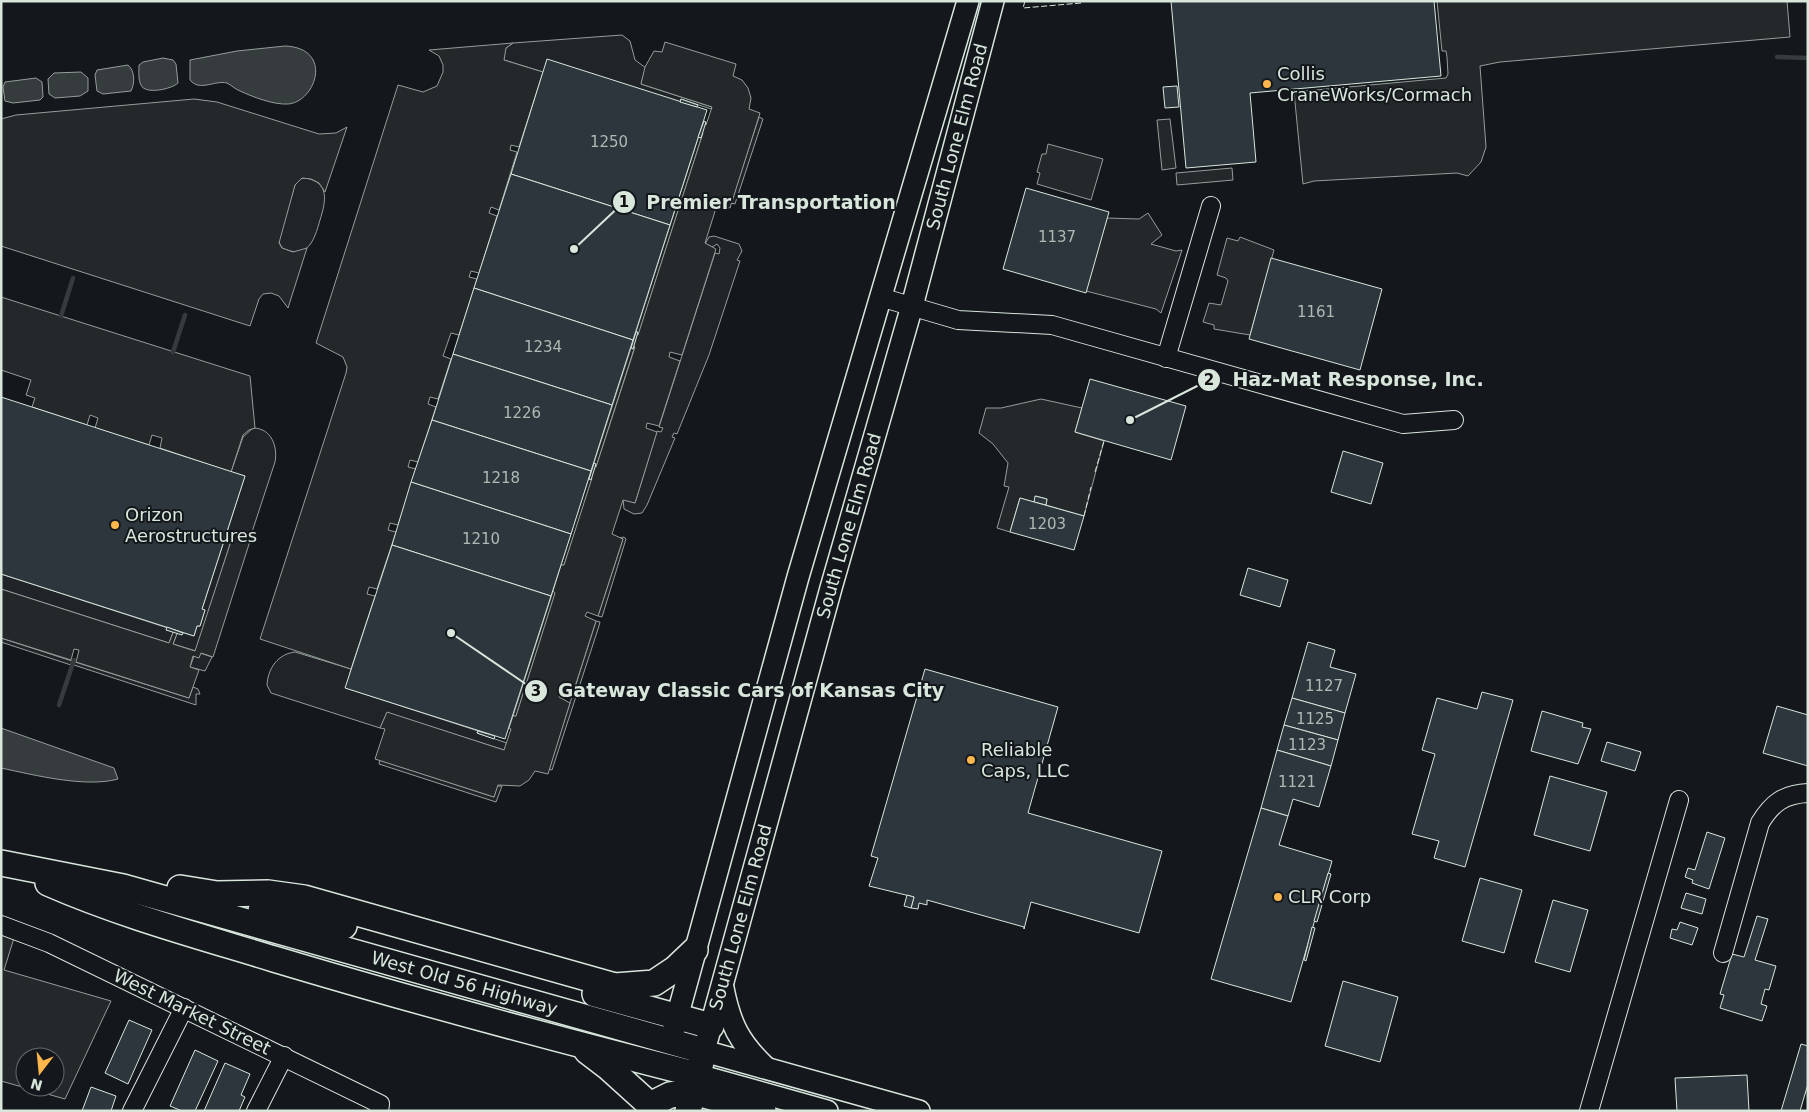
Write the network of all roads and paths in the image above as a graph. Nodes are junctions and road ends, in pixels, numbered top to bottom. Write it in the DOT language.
graph roads {
  1 [pos="968,1"];
  2 [pos="993,1"];
  3 [pos="1211,206"];
  4 [pos="880,297"];
  5 [pos="912,306"];
  6 [pos="1166,358"];
  7 [pos="1454,420"];
  8 [pos="1808,793"];
  9 [pos="1678,800"];
  10 [pos="4,864"];
  11 [pos="222,915"];
  12 [pos="1,925"];
  13 [pos="168,926"];
  14 [pos="696,950"];
  15 [pos="1723,953"];
  16 [pos="722,984"];
  17 [pos="184,1008"];
  18 [pos="677,1016"];
  19 [pos="711,1026"];
  20 [pos="671,1041"];
  21 [pos="574,1042"];
  22 [pos="704,1051"];
  23 [pos="284,1056"];
  24 [pos="663,1066"];
  25 [pos="767,1069"];
  26 [pos="693,1093"];
  27 [pos="379,1107"];
  28 [pos="649,1108"];
  29 [pos="132,1111"];
  30 [pos="256,1111"];
  31 [pos="763,1111"];
  32 [pos="827,1111"];
  33 [pos="919,1111"];
  34 [pos="1589,1111"];
  1 -- 4 [label="main road, South Lone Elm Road"];
  2 -- 5 [label="main road, South Lone Elm Road"];
  3 -- 6 [label="street"];
  4 -- 5 [label="street"];
  4 -- 14 [label="main road, South Lone Elm Road"];
  5 -- 6 [label="street"];
  5 -- 16 [label="main road, South Lone Elm Road"];
  6 -- 7 [label="street"];
  8 -- 15 [label="street"];
  9 -- 34 [label="street"];
  10 -- 11 [label="highway, West Old 56 Highway"];
  10 -- 13 [label="highway, West Old 56 Highway"];
  10 -- 14 [label="highway"];
  11 -- 13 [label="highway"];
  11 -- 18 [label="highway"];
  11 -- 20 [label="highway, West Old 56 Highway"];
  12 -- 17 [label="street, West Market Street"];
  13 -- 21 [label="highway, West Old 56 Highway"];
  14 -- 18 [label="main road, South Lone Elm Road"];
  16 -- 19 [label="main road, South Lone Elm Road"];
  16 -- 25 [label="main road"];
  17 -- 23 [label="street, West Market Street"];
  17 -- 29 [label="street"];
  18 -- 19 [label="highway"];
  18 -- 20 [label="main road, South Lone Elm Road"];
  19 -- 22 [label="main road, South Lone Elm Road"];
  20 -- 22 [label="highway, West Old 56 Highway"];
  20 -- 24 [label="highway"];
  21 -- 24 [label="highway, West Old 56 Highway"];
  21 -- 28 [label="highway"];
  22 -- 25 [label="main road, West Old 56 Highway"];
  22 -- 26 [label="highway"];
  23 -- 27 [label="street, West Market Street"];
  23 -- 30 [label="street"];
  24 -- 26 [label="highway, West Old 56 Highway"];
  24 -- 28 [label="highway"];
  25 -- 33 [label="main road, West Old 56 Highway"];
  26 -- 28 [label="highway"];
  26 -- 31 [label="highway"];
  26 -- 32 [label="main road, West Old 56 Highway"];
}
